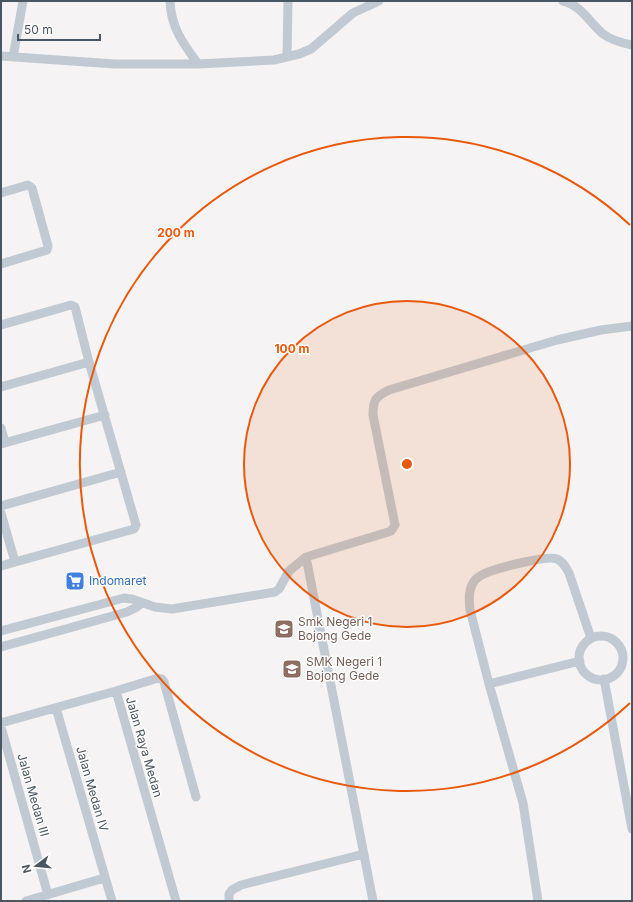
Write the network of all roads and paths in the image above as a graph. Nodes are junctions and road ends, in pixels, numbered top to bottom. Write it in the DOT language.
graph roads {
  1 [pos="22,1"];
  2 [pos="170,1"];
  3 [pos="288,1"];
  4 [pos="378,1"];
  5 [pos="563,1"];
  6 [pos="632,45"];
  7 [pos="1,56"];
  8 [pos="13,57"];
  9 [pos="287,57"];
  10 [pos="198,64"];
  11 [pos="1,193"];
  12 [pos="1,263"];
  13 [pos="1,325"];
  14 [pos="632,326"];
  15 [pos="89,362"];
  16 [pos="1,386"];
  17 [pos="105,415"];
  18 [pos="1,428"];
  19 [pos="3,443"];
  20 [pos="121,472"];
  21 [pos="1,506"];
  22 [pos="1,513"];
  23 [pos="306,557"];
  24 [pos="15,562"];
  25 [pos="1,566"];
  26 [pos="142,603"];
  27 [pos="1,631"];
  28 [pos="591,638"];
  29 [pos="1,646"];
  30 [pos="628,653"];
  31 [pos="580,661"];
  32 [pos="604,680"];
  33 [pos="489,684"];
  34 [pos="116,691"];
  35 [pos="56,708"];
  36 [pos="1,723"];
  37 [pos="1,727"];
  38 [pos="196,797"];
  39 [pos="632,829"];
  40 [pos="364,854"];
  41 [pos="104,878"];
  42 [pos="48,895"];
  43 [pos="26,901"];
  44 [pos="112,901"];
  45 [pos="176,901"];
  46 [pos="229,901"];
  47 [pos="373,901"];
  48 [pos="538,901"];
  1 -- 8 [label="street"];
  2 -- 10 [label="street"];
  3 -- 9 [label="street"];
  4 -- 9 [label="street"];
  5 -- 6 [label="street"];
  7 -- 8 [label="street"];
  8 -- 10 [label="street"];
  9 -- 10 [label="street"];
  11 -- 12 [label="street"];
  13 -- 15 [label="street"];
  14 -- 23 [label="street"];
  15 -- 16 [label="street"];
  15 -- 17 [label="street"];
  17 -- 19 [label="street"];
  17 -- 20 [label="street"];
  18 -- 19 [label="street"];
  20 -- 21 [label="street"];
  20 -- 24 [label="street"];
  22 -- 24 [label="street"];
  23 -- 26 [label="street"];
  23 -- 40 [label="street"];
  24 -- 25 [label="street"];
  26 -- 27 [label="street"];
  26 -- 29 [label="street"];
  28 -- 30 [label="street"];
  28 -- 31 [label="street"];
  28 -- 33 [label="street"];
  30 -- 32 [label="street"];
  31 -- 32 [label="street"];
  31 -- 33 [label="street"];
  32 -- 39 [label="street"];
  33 -- 48 [label="street"];
  34 -- 35 [label="street, Jalan Raya Medan"];
  34 -- 38 [label="street"];
  34 -- 45 [label="street, Jalan Raya Medan"];
  35 -- 36 [label="street, Jalan Raya Medan"];
  35 -- 41 [label="street, Jalan Medan IV"];
  37 -- 42 [label="street, Jalan Medan III"];
  40 -- 46 [label="street"];
  40 -- 47 [label="street"];
  41 -- 42 [label="street"];
  41 -- 44 [label="street, Jalan Medan IV"];
  42 -- 43 [label="street"];
}
